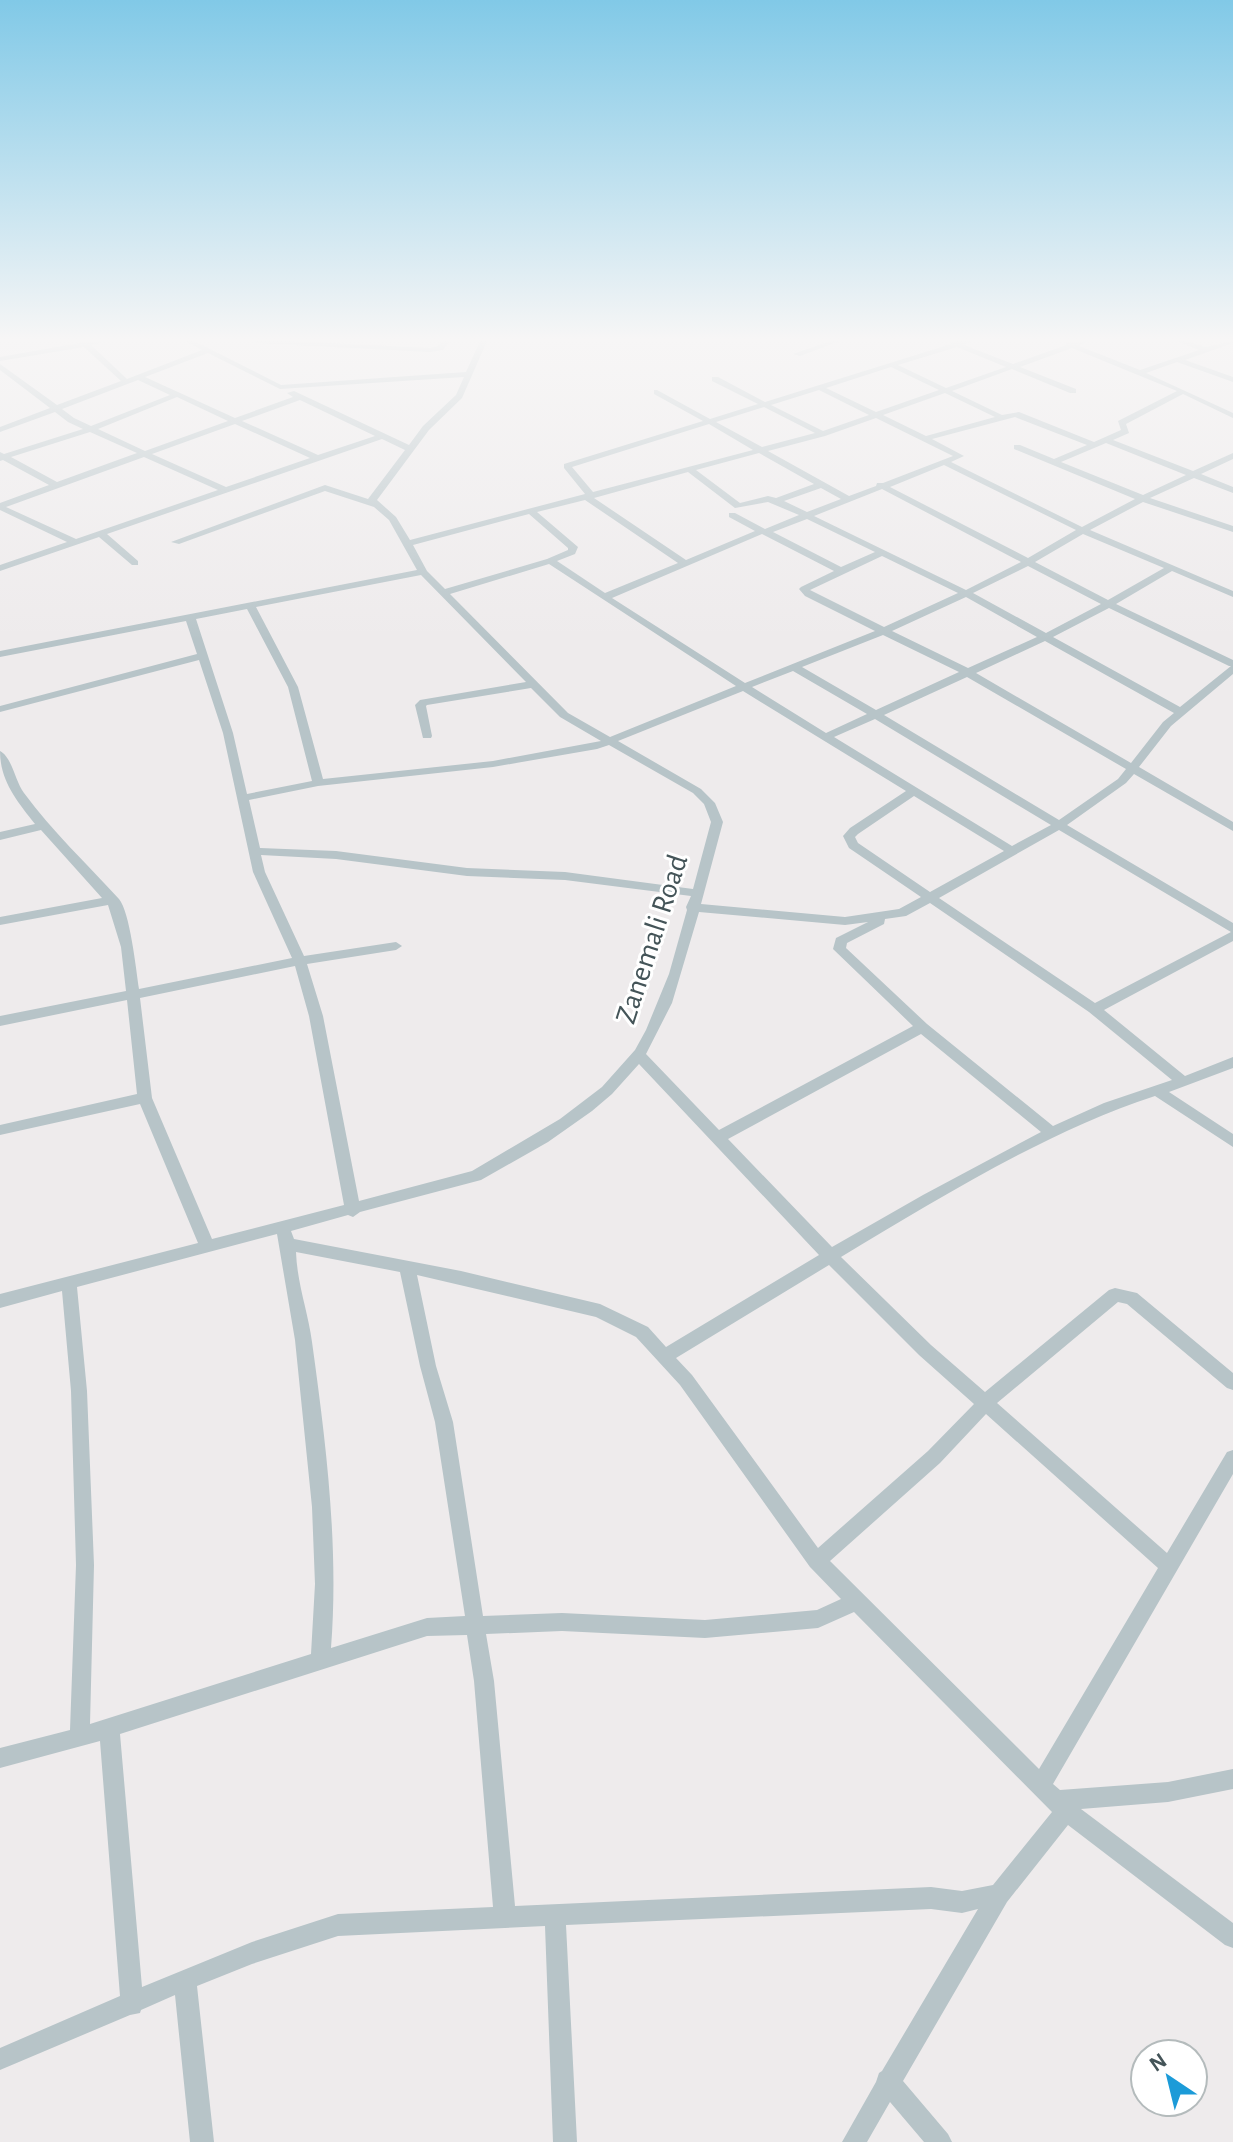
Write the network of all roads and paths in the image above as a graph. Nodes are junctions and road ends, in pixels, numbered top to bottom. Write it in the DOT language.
graph roads {
  1 [pos="52,441"];
  2 [pos="121,441"];
  3 [pos="181,441"];
  4 [pos="278,441"];
  5 [pos="367,441"];
  6 [pos="393,441"];
  7 [pos="417,441"];
  8 [pos="650,441"];
  9 [pos="744,441"];
  10 [pos="797,441"];
  11 [pos="934,441"];
  12 [pos="1085,441"];
  13 [pos="1104,441"];
  14 [pos="1108,441"];
  15 [pos="1095,445"];
  16 [pos="1017,447"];
  17 [pos="410,449"];
  18 [pos="761,451"];
  19 [pos="149,452"];
  20 [pos="1233,456"];
  21 [pos="1,457"];
  22 [pos="317,458"];
  23 [pos="944,462"];
  24 [pos="1054,462"];
  25 [pos="692,471"];
  26 [pos="1195,475"];
  27 [pos="820,485"];
  28 [pos="880,485"];
  29 [pos="57,486"];
  30 [pos="225,490"];
  31 [pos="1233,490"];
  32 [pos="589,497"];
  33 [pos="847,499"];
  34 [pos="1144,499"];
  35 [pos="777,501"];
  36 [pos="374,504"];
  37 [pos="0,507"];
  38 [pos="529,510"];
  39 [pos="732,515"];
  40 [pos="806,515"];
  41 [pos="1233,529"];
  42 [pos="1082,530"];
  43 [pos="764,532"];
  44 [pos="100,533"];
  45 [pos="75,542"];
  46 [pos="176,542"];
  47 [pos="407,544"];
  48 [pos="881,553"];
  49 [pos="550,561"];
  50 [pos="1030,561"];
  51 [pos="135,563"];
  52 [pos="686,564"];
  53 [pos="1,567"];
  54 [pos="1171,568"];
  55 [pos="841,571"];
  56 [pos="423,572"];
  57 [pos="443,593"];
  58 [pos="967,594"];
  59 [pos="1233,594"];
  60 [pos="605,597"];
  61 [pos="1108,604"];
  62 [pos="250,606"];
  63 [pos="190,617"];
  64 [pos="885,631"];
  65 [pos="1046,637"];
  66 [pos="0,654"];
  67 [pos="203,656"];
  68 [pos="1233,667"];
  69 [pos="795,668"];
  70 [pos="967,672"];
  71 [pos="535,684"];
  72 [pos="746,687"];
  73 [pos="0,709"];
  74 [pos="1181,712"];
  75 [pos="877,713"];
  76 [pos="427,736"];
  77 [pos="828,736"];
  78 [pos="605,741"];
  79 [pos="0,754"];
  80 [pos="1135,768"];
  81 [pos="318,783"];
  82 [pos="914,791"];
  83 [pos="242,798"];
  84 [pos="43,826"];
  85 [pos="1058,826"];
  86 [pos="1233,827"];
  87 [pos="0,836"];
  88 [pos="253,851"];
  89 [pos="1013,852"];
  90 [pos="695,893"];
  91 [pos="930,896"];
  92 [pos="113,900"];
  93 [pos="692,907"];
  94 [pos="885,918"];
  95 [pos="0,921"];
  96 [pos="1233,929"];
  97 [pos="1233,936"];
  98 [pos="396,946"];
  99 [pos="300,961"];
  100 [pos="131,996"];
  101 [pos="1094,1009"];
  102 [pos="0,1021"];
  103 [pos="922,1027"];
  104 [pos="639,1055"];
  105 [pos="1233,1062"];
  106 [pos="1181,1080"];
  107 [pos="1156,1090"];
  108 [pos="145,1098"];
  109 [pos="0,1130"];
  110 [pos="1052,1133"];
  111 [pos="719,1137"];
  112 [pos="1233,1141"];
  113 [pos="353,1211"];
  114 [pos="286,1237"];
  115 [pos="208,1248"];
  116 [pos="831,1257"];
  117 [pos="407,1266"];
  118 [pos="69,1283"];
  119 [pos="0,1301"];
  120 [pos="666,1355"];
  121 [pos="1233,1383"];
  122 [pos="985,1404"];
  123 [pos="1233,1458"];
  124 [pos="817,1561"];
  125 [pos="1168,1565"];
  126 [pos="856,1601"];
  127 [pos="475,1623"];
  128 [pos="320,1661"];
  129 [pos="109,1727"];
  130 [pos="80,1737"];
  131 [pos="0,1758"];
  132 [pos="1233,1779"];
  133 [pos="1040,1787"];
  134 [pos="1061,1806"];
  135 [pos="999,1894"];
  136 [pos="505,1917"];
  137 [pos="555,1917"];
  138 [pos="1233,1937"];
  139 [pos="185,1980"];
  140 [pos="132,2005"];
  141 [pos="0,2059"];
  142 [pos="887,2081"];
  143 [pos="202,2142"];
  144 [pos="565,2142"];
  145 [pos="854,2142"];
  146 [pos="940,2142"];
  1 -- 21 [label="street"];
  2 -- 19 [label="street"];
  3 -- 19 [label="street"];
  4 -- 22 [label="street"];
  5 -- 22 [label="street"];
  6 -- 17 [label="street"];
  7 -- 17 [label="street"];
  8 -- 32 [label="street"];
  9 -- 18 [label="street"];
  10 -- 18 [label="street"];
  11 -- 23 [label="street"];
  12 -- 15 [label="street"];
  13 -- 15 [label="street"];
  14 -- 26 [label="street"];
  15 -- 24 [label="street"];
  16 -- 24 [label="street"];
  17 -- 36 [label="street"];
  18 -- 25 [label="street"];
  18 -- 27 [label="street"];
  19 -- 29 [label="street"];
  19 -- 30 [label="street"];
  20 -- 26 [label="street"];
  21 -- 29 [label="street"];
  22 -- 30 [label="street"];
  23 -- 28 [label="street"];
  23 -- 42 [label="street"];
  24 -- 34 [label="street"];
  25 -- 32 [label="street"];
  25 -- 35 [label="street"];
  26 -- 31 [label="street"];
  26 -- 34 [label="street"];
  27 -- 33 [label="street"];
  27 -- 35 [label="street"];
  28 -- 33 [label="street"];
  28 -- 50 [label="street"];
  29 -- 37 [label="street"];
  30 -- 44 [label="street"];
  32 -- 38 [label="street"];
  32 -- 52 [label="street"];
  33 -- 40 [label="street"];
  34 -- 41 [label="street"];
  34 -- 42 [label="street"];
  35 -- 40 [label="street"];
  36 -- 46 [label="street"];
  36 -- 47 [label="street, Zanemali Road"];
  37 -- 45 [label="street"];
  38 -- 47 [label="street"];
  38 -- 49 [label="street"];
  39 -- 43 [label="street"];
  40 -- 43 [label="street"];
  40 -- 48 [label="street"];
  42 -- 50 [label="street"];
  42 -- 54 [label="street"];
  43 -- 52 [label="street"];
  43 -- 55 [label="street"];
  44 -- 45 [label="street"];
  44 -- 51 [label="street"];
  45 -- 53 [label="street"];
  47 -- 56 [label="street, Zanemali Road"];
  48 -- 55 [label="street"];
  48 -- 58 [label="street"];
  49 -- 57 [label="street"];
  49 -- 60 [label="street"];
  50 -- 58 [label="street"];
  50 -- 61 [label="street"];
  52 -- 60 [label="street"];
  54 -- 59 [label="street"];
  54 -- 61 [label="street"];
  55 -- 64 [label="street"];
  56 -- 57 [label="street, Zanemali Road"];
  56 -- 62 [label="street"];
  57 -- 71 [label="street, Zanemali Road"];
  58 -- 64 [label="street"];
  58 -- 65 [label="street"];
  60 -- 72 [label="street"];
  61 -- 65 [label="street"];
  61 -- 68 [label="street"];
  62 -- 63 [label="street"];
  62 -- 81 [label="street"];
  63 -- 66 [label="street"];
  63 -- 67 [label="street"];
  64 -- 69 [label="street"];
  64 -- 70 [label="street"];
  65 -- 70 [label="street"];
  65 -- 74 [label="street"];
  67 -- 73 [label="street"];
  67 -- 83 [label="street"];
  68 -- 74 [label="street"];
  69 -- 72 [label="street"];
  69 -- 75 [label="street"];
  70 -- 75 [label="street"];
  70 -- 80 [label="street"];
  71 -- 76 [label="street"];
  71 -- 78 [label="street, Zanemali Road"];
  72 -- 77 [label="street"];
  72 -- 78 [label="street"];
  74 -- 80 [label="street"];
  75 -- 77 [label="street"];
  75 -- 85 [label="street"];
  77 -- 82 [label="street"];
  78 -- 81 [label="street"];
  78 -- 90 [label="street, Zanemali Road"];
  79 -- 84 [label="street"];
  80 -- 85 [label="street"];
  80 -- 86 [label="street"];
  81 -- 83 [label="street"];
  82 -- 89 [label="street"];
  82 -- 91 [label="street"];
  83 -- 88 [label="street"];
  84 -- 87 [label="street"];
  84 -- 92 [label="street"];
  85 -- 89 [label="street"];
  85 -- 96 [label="street"];
  88 -- 90 [label="street"];
  88 -- 99 [label="street"];
  89 -- 91 [label="street"];
  90 -- 93 [label="street, Zanemali Road"];
  91 -- 94 [label="street"];
  91 -- 101 [label="street"];
  92 -- 95 [label="street"];
  92 -- 100 [label="street"];
  93 -- 94 [label="street"];
  93 -- 104 [label="street, Zanemali Road"];
  94 -- 103 [label="street"];
  97 -- 101 [label="street"];
  98 -- 99 [label="street"];
  99 -- 100 [label="street"];
  99 -- 113 [label="street"];
  100 -- 102 [label="street"];
  100 -- 108 [label="street"];
  101 -- 106 [label="street"];
  103 -- 110 [label="street"];
  103 -- 111 [label="street"];
  104 -- 111 [label="street"];
  104 -- 113 [label="street, Zanemali Road"];
  105 -- 106 [label="street"];
  106 -- 107 [label="street"];
  107 -- 110 [label="street"];
  107 -- 112 [label="street"];
  108 -- 109 [label="street"];
  108 -- 115 [label="street"];
  110 -- 116 [label="street"];
  111 -- 116 [label="street"];
  113 -- 114 [label="street, Zanemali Road"];
  114 -- 115 [label="street, Zanemali Road"];
  114 -- 117 [label="street"];
  114 -- 128 [label="street"];
  115 -- 118 [label="street, Zanemali Road"];
  116 -- 120 [label="street"];
  116 -- 122 [label="street"];
  117 -- 120 [label="street"];
  117 -- 127 [label="street"];
  118 -- 119 [label="street, Zanemali Road"];
  118 -- 130 [label="street"];
  120 -- 124 [label="street"];
  121 -- 122 [label="street"];
  122 -- 124 [label="street"];
  122 -- 125 [label="street"];
  123 -- 125 [label="street"];
  124 -- 126 [label="street"];
  125 -- 133 [label="street"];
  126 -- 127 [label="street"];
  126 -- 133 [label="street"];
  127 -- 128 [label="street"];
  127 -- 136 [label="street"];
  128 -- 129 [label="street"];
  129 -- 130 [label="street"];
  129 -- 140 [label="street"];
  130 -- 131 [label="street"];
  132 -- 134 [label="street"];
  133 -- 134 [label="street"];
  134 -- 135 [label="street"];
  134 -- 138 [label="street"];
  135 -- 137 [label="street"];
  135 -- 142 [label="street"];
  136 -- 137 [label="street"];
  136 -- 139 [label="street"];
  137 -- 144 [label="street"];
  139 -- 140 [label="street"];
  139 -- 143 [label="street"];
  140 -- 141 [label="street"];
  142 -- 145 [label="street"];
  142 -- 146 [label="street"];
}
